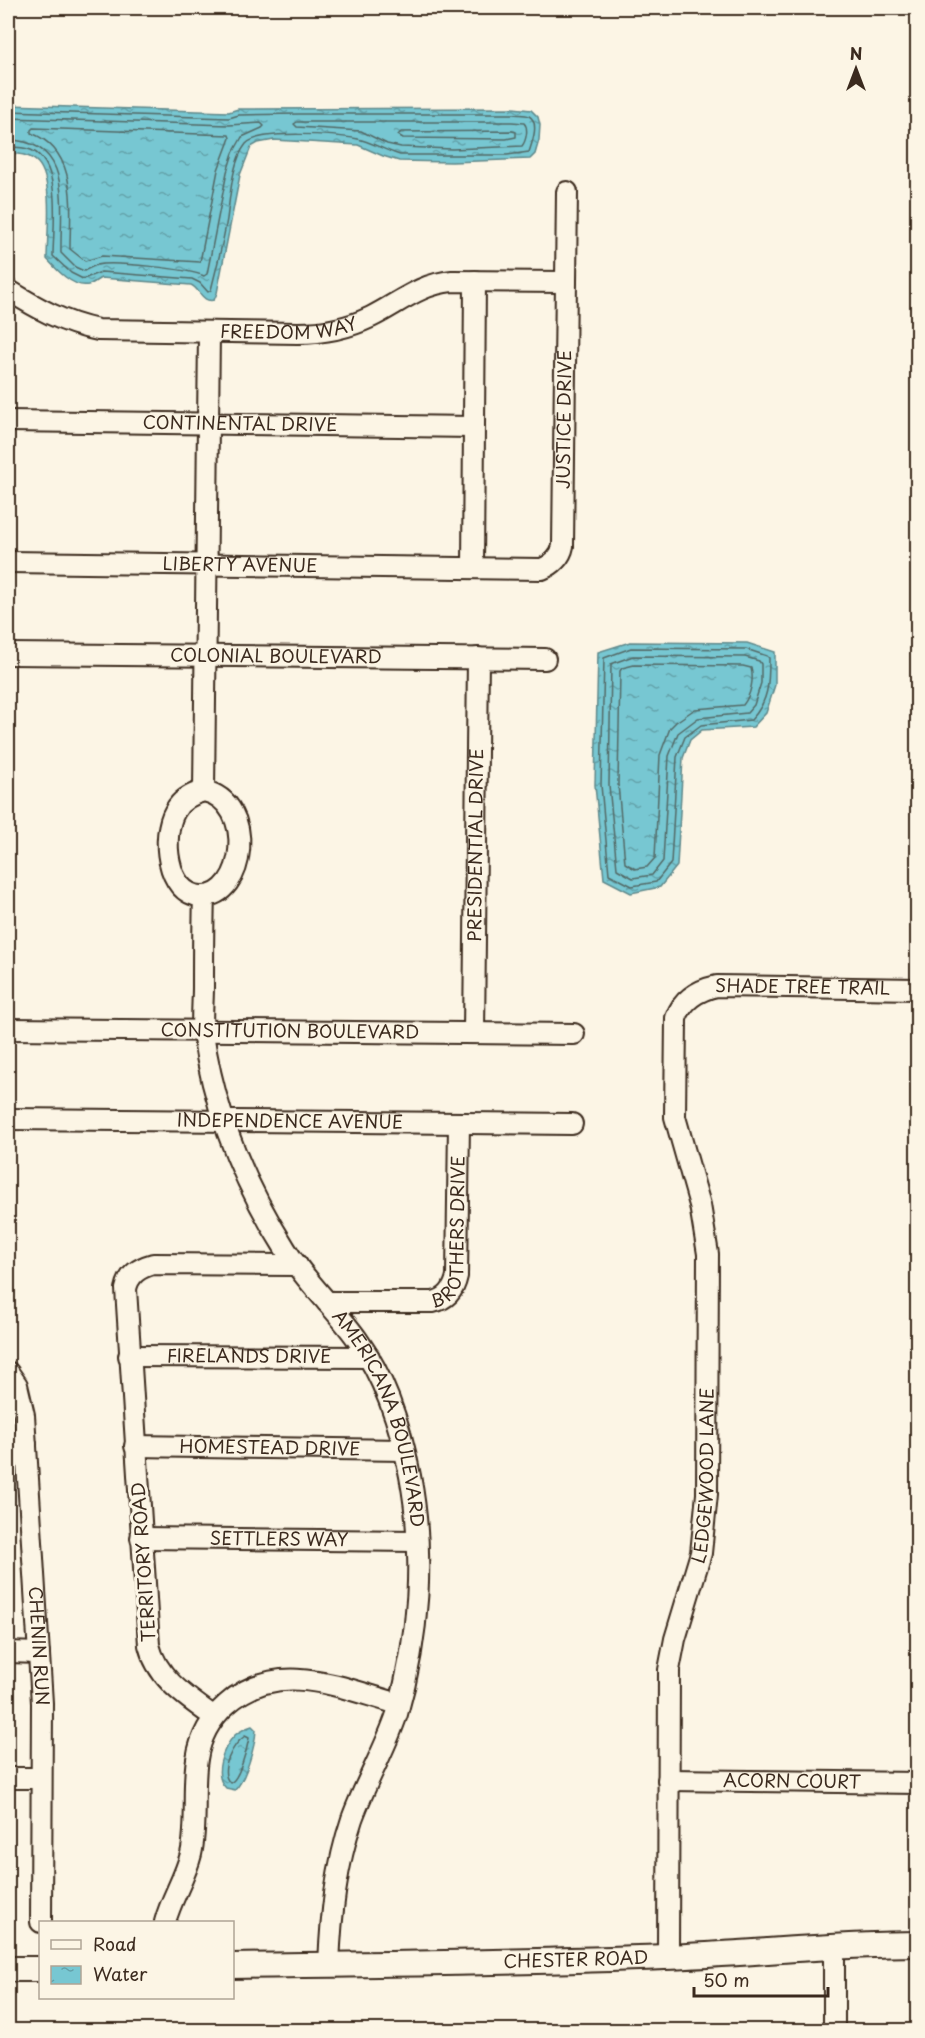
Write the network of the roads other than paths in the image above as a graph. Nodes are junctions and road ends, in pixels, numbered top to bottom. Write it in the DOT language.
graph roads {
  1 [pos="567,192"];
  2 [pos="475,281"];
  3 [pos="566,282"];
  4 [pos="8,290"];
  5 [pos="208,333"];
  6 [pos="8,421"];
  7 [pos="207,423"];
  8 [pos="474,427"];
  9 [pos="8,562"];
  10 [pos="207,565"];
  11 [pos="473,568"];
  12 [pos="8,654"];
  13 [pos="206,655"];
  14 [pos="478,658"];
  15 [pos="545,659"];
  16 [pos="204,790"];
  17 [pos="204,896"];
  18 [pos="918,988"];
  19 [pos="689,998"];
  20 [pos="8,1029"];
  21 [pos="202,1031"];
  22 [pos="474,1033"];
  23 [pos="574,1034"];
  24 [pos="8,1119"];
  25 [pos="224,1122"];
  26 [pos="459,1123"];
  27 [pos="572,1124"];
  28 [pos="297,1265"];
  29 [pos="327,1302"];
  30 [pos="129,1356"];
  31 [pos="369,1357"];
  32 [pos="8,1372"];
  33 [pos="17,1443"];
  34 [pos="135,1446"];
  35 [pos="404,1449"];
  36 [pos="141,1538"];
  37 [pos="417,1540"];
  38 [pos="8,1652"];
  39 [pos="39,1653"];
  40 [pos="399,1704"];
  41 [pos="214,1717"];
  42 [pos="8,1778"];
  43 [pos="41,1778"];
  44 [pos="668,1780"];
  45 [pos="918,1783"];
  46 [pos="41,1921"];
  47 [pos="166,1921"];
  48 [pos="918,1944"];
  49 [pos="834,1946"];
  50 [pos="668,1957"];
  51 [pos="329,1965"];
  52 [pos="234,1966"];
  53 [pos="8,1969"];
  54 [pos="39,1969"];
  55 [pos="834,2031"];
  1 -- 3 [label="street, JUSTICE DRIVE"];
  2 -- 3 [label="street, FREEDOM WAY"];
  2 -- 5 [label="street, FREEDOM WAY"];
  2 -- 8 [label="street"];
  3 -- 11 [label="street, JUSTICE DRIVE"];
  4 -- 5 [label="street, FREEDOM WAY"];
  5 -- 7 [label="street"];
  6 -- 7 [label="street, CONTINENTAL DRIVE"];
  7 -- 8 [label="street, CONTINENTAL DRIVE"];
  7 -- 10 [label="street"];
  8 -- 11 [label="street"];
  9 -- 10 [label="street, LIBERTY AVENUE"];
  10 -- 11 [label="street, LIBERTY AVENUE"];
  10 -- 13 [label="street"];
  12 -- 13 [label="street, COLONIAL BOULEVARD"];
  13 -- 14 [label="street, COLONIAL BOULEVARD"];
  13 -- 16 [label="street"];
  14 -- 15 [label="street, COLONIAL BOULEVARD"];
  14 -- 22 [label="street, PRESIDENTIAL DRIVE"];
  16 -- 17 [label="street"];
  16 -- 17 [label="street"];
  17 -- 21 [label="street, AMERICANA BOULEVARD"];
  18 -- 19 [label="street, SHADE TREE TRAIL"];
  19 -- 44 [label="street, LEDGEWOOD LANE"];
  20 -- 21 [label="street, CONSTITUTION BOULEVARD"];
  21 -- 22 [label="street, CONSTITUTION BOULEVARD"];
  21 -- 25 [label="street, AMERICANA BOULEVARD"];
  22 -- 23 [label="street, CONSTITUTION BOULEVARD"];
  24 -- 25 [label="street, INDEPENDENCE AVENUE"];
  25 -- 26 [label="street, INDEPENDENCE AVENUE"];
  25 -- 28 [label="street, AMERICANA BOULEVARD"];
  26 -- 27 [label="street, INDEPENDENCE AVENUE"];
  26 -- 29 [label="street, BROTHERS DRIVE"];
  28 -- 29 [label="street, AMERICANA BOULEVARD"];
  28 -- 30 [label="street, TERRITORY ROAD"];
  29 -- 31 [label="street, AMERICANA BOULEVARD"];
  30 -- 31 [label="street, FIRELANDS DRIVE"];
  30 -- 34 [label="street, TERRITORY ROAD"];
  31 -- 35 [label="street, AMERICANA BOULEVARD"];
  32 -- 33 [label="street, CHENIN RUN"];
  33 -- 39 [label="street, CHENIN RUN"];
  34 -- 35 [label="street, HOMESTEAD DRIVE"];
  34 -- 36 [label="street, TERRITORY ROAD"];
  35 -- 37 [label="street, AMERICANA BOULEVARD"];
  36 -- 37 [label="street, SETTLERS WAY"];
  36 -- 41 [label="street, TERRITORY ROAD"];
  37 -- 40 [label="street, AMERICANA BOULEVARD"];
  38 -- 39 [label="street"];
  39 -- 43 [label="street, CHENIN RUN"];
  40 -- 41 [label="street"];
  40 -- 51 [label="street, AMERICANA BOULEVARD"];
  41 -- 47 [label="street"];
  42 -- 43 [label="street"];
  43 -- 46 [label="street, CHENIN RUN"];
  44 -- 45 [label="street, ACORN COURT"];
  44 -- 50 [label="street, LEDGEWOOD LANE"];
  48 -- 49 [label="street, CHESTER ROAD"];
  49 -- 50 [label="street, CHESTER ROAD"];
  49 -- 55 [label="street"];
  50 -- 51 [label="street, CHESTER ROAD"];
  51 -- 52 [label="street, CHESTER ROAD"];
  53 -- 54 [label="street"];
}
